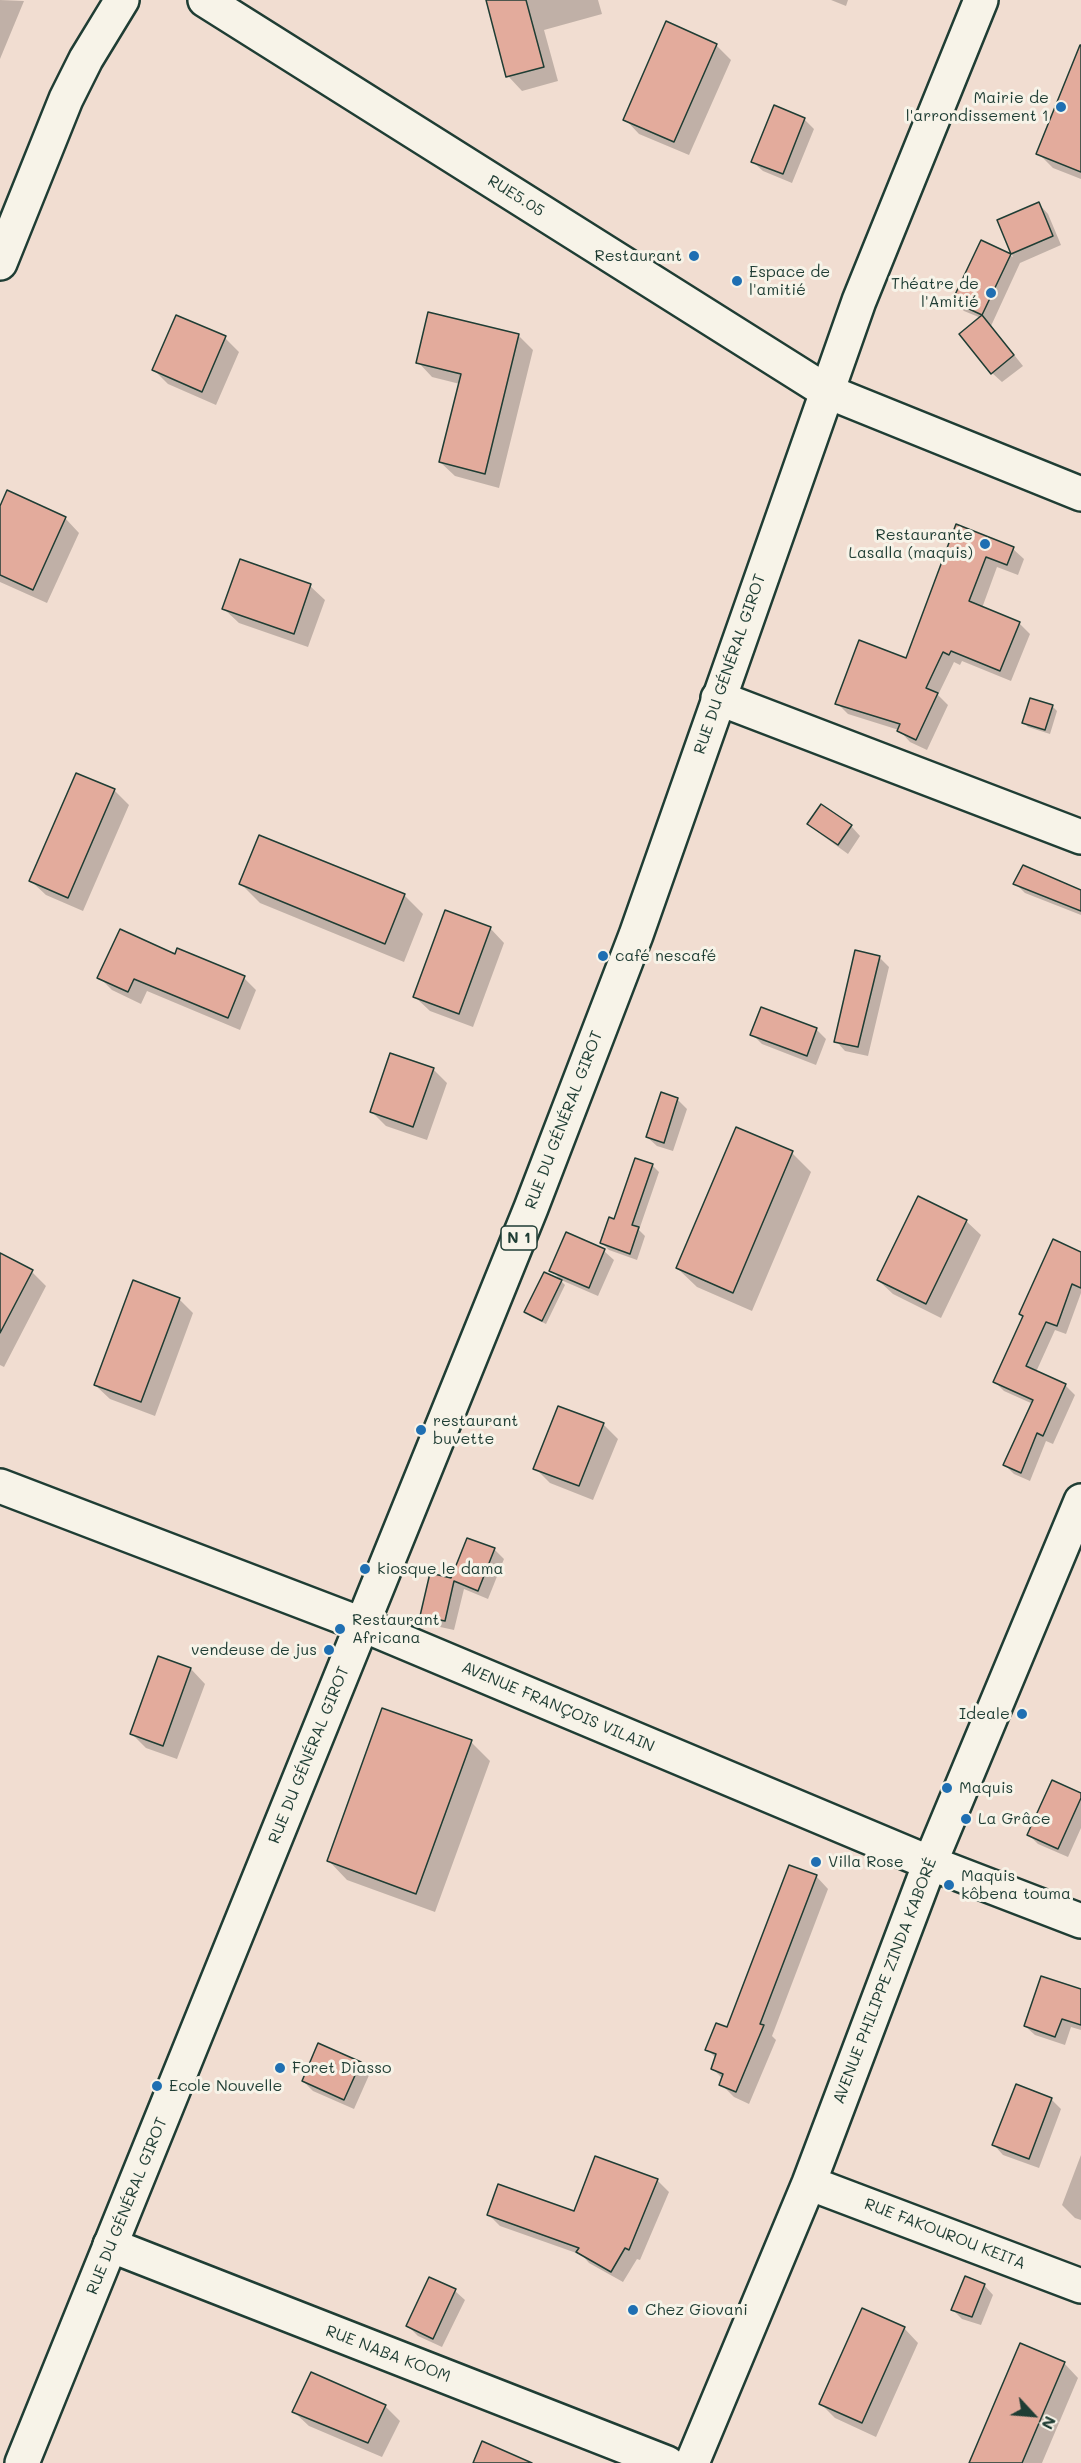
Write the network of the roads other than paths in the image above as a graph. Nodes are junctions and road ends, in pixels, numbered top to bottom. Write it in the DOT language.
graph roads {
  1 [pos="122,0"];
  2 [pos="205,0"];
  3 [pos="981,0"];
  4 [pos="0,263"];
  5 [pos="826,391"];
  6 [pos="1081,494"];
  7 [pos="718,699"];
  8 [pos="1081,837"];
  9 [pos="0,1486"];
  10 [pos="1081,1501"];
  11 [pos="361,1624"];
  12 [pos="930,1863"];
  13 [pos="1081,1921"];
  14 [pos="809,2183"];
  15 [pos="110,2245"];
  16 [pos="1081,2286"];
  17 [pos="22,2463"];
  18 [pos="667,2463"];
  19 [pos="692,2463"];
  1 -- 4 [label="main road"];
  2 -- 5 [label="main road, RUE5.05"];
  3 -- 5 [label="main road, RUE DU GÉNÉRAL GIROT / N 1"];
  5 -- 6 [label="main road, RUE5.05"];
  5 -- 7 [label="main road, RUE DU GÉNÉRAL GIROT / N 1"];
  7 -- 8 [label="main road"];
  7 -- 11 [label="main road, RUE DU GÉNÉRAL GIROT / N 1"];
  9 -- 11 [label="main road, AVENUE FRANÇOIS VILAIN"];
  10 -- 12 [label="main road, AVENUE PHILIPPE ZINDA KABORÉ"];
  11 -- 12 [label="main road, AVENUE FRANÇOIS VILAIN"];
  11 -- 15 [label="main road, RUE DU GÉNÉRAL GIROT / N 1"];
  12 -- 13 [label="main road, AVENUE FRANÇOIS VILAIN"];
  12 -- 14 [label="main road, AVENUE PHILIPPE ZINDA KABORÉ"];
  14 -- 16 [label="main road, RUE FAKOUROU KEITA"];
  14 -- 19 [label="main road, AVENUE PHILIPPE ZINDA KABORÉ"];
  15 -- 17 [label="main road, RUE DU GÉNÉRAL GIROT / N 1"];
  15 -- 18 [label="main road, RUE NABA KOOM"];
}
